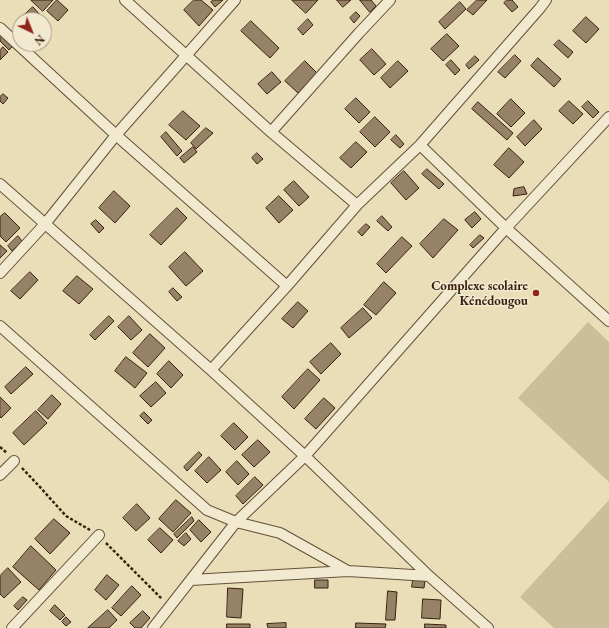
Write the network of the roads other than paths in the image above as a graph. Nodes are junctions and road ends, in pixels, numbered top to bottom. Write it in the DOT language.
graph roads {
  1 [pos="124,0"];
  2 [pos="235,0"];
  3 [pos="390,0"];
  4 [pos="546,0"];
  5 [pos="0,28"];
  6 [pos="186,56"];
  7 [pos="609,117"];
  8 [pos="271,132"];
  9 [pos="116,134"];
  10 [pos="420,145"];
  11 [pos="0,184"];
  12 [pos="357,205"];
  13 [pos="45,224"];
  14 [pos="506,228"];
  15 [pos="0,273"];
  16 [pos="287,286"];
  17 [pos="609,321"];
  18 [pos="0,326"];
  19 [pos="211,370"];
  20 [pos="305,456"];
  21 [pos="14,461"];
  22 [pos="0,476"];
  23 [pos="236,522"];
  24 [pos="99,536"];
  25 [pos="348,571"];
  26 [pos="430,576"];
  27 [pos="191,580"];
  28 [pos="12,628"];
  29 [pos="153,628"];
  30 [pos="488,628"];
  1 -- 6 [label="street"];
  2 -- 6 [label="street"];
  3 -- 8 [label="street"];
  4 -- 10 [label="street"];
  5 -- 9 [label="street"];
  6 -- 8 [label="street"];
  6 -- 9 [label="street"];
  7 -- 14 [label="street"];
  8 -- 12 [label="street"];
  9 -- 13 [label="street"];
  9 -- 16 [label="street"];
  10 -- 12 [label="street"];
  10 -- 14 [label="street"];
  11 -- 13 [label="street"];
  12 -- 16 [label="street"];
  13 -- 15 [label="street"];
  13 -- 19 [label="street"];
  14 -- 17 [label="street"];
  14 -- 20 [label="street"];
  16 -- 19 [label="street"];
  18 -- 23 [label="street"];
  19 -- 20 [label="street"];
  20 -- 23 [label="street"];
  20 -- 26 [label="street"];
  21 -- 22 [label="street"];
  23 -- 25 [label="street"];
  23 -- 27 [label="street"];
  24 -- 28 [label="street"];
  25 -- 26 [label="street"];
  25 -- 27 [label="street"];
  26 -- 30 [label="street"];
  27 -- 29 [label="street"];
}
